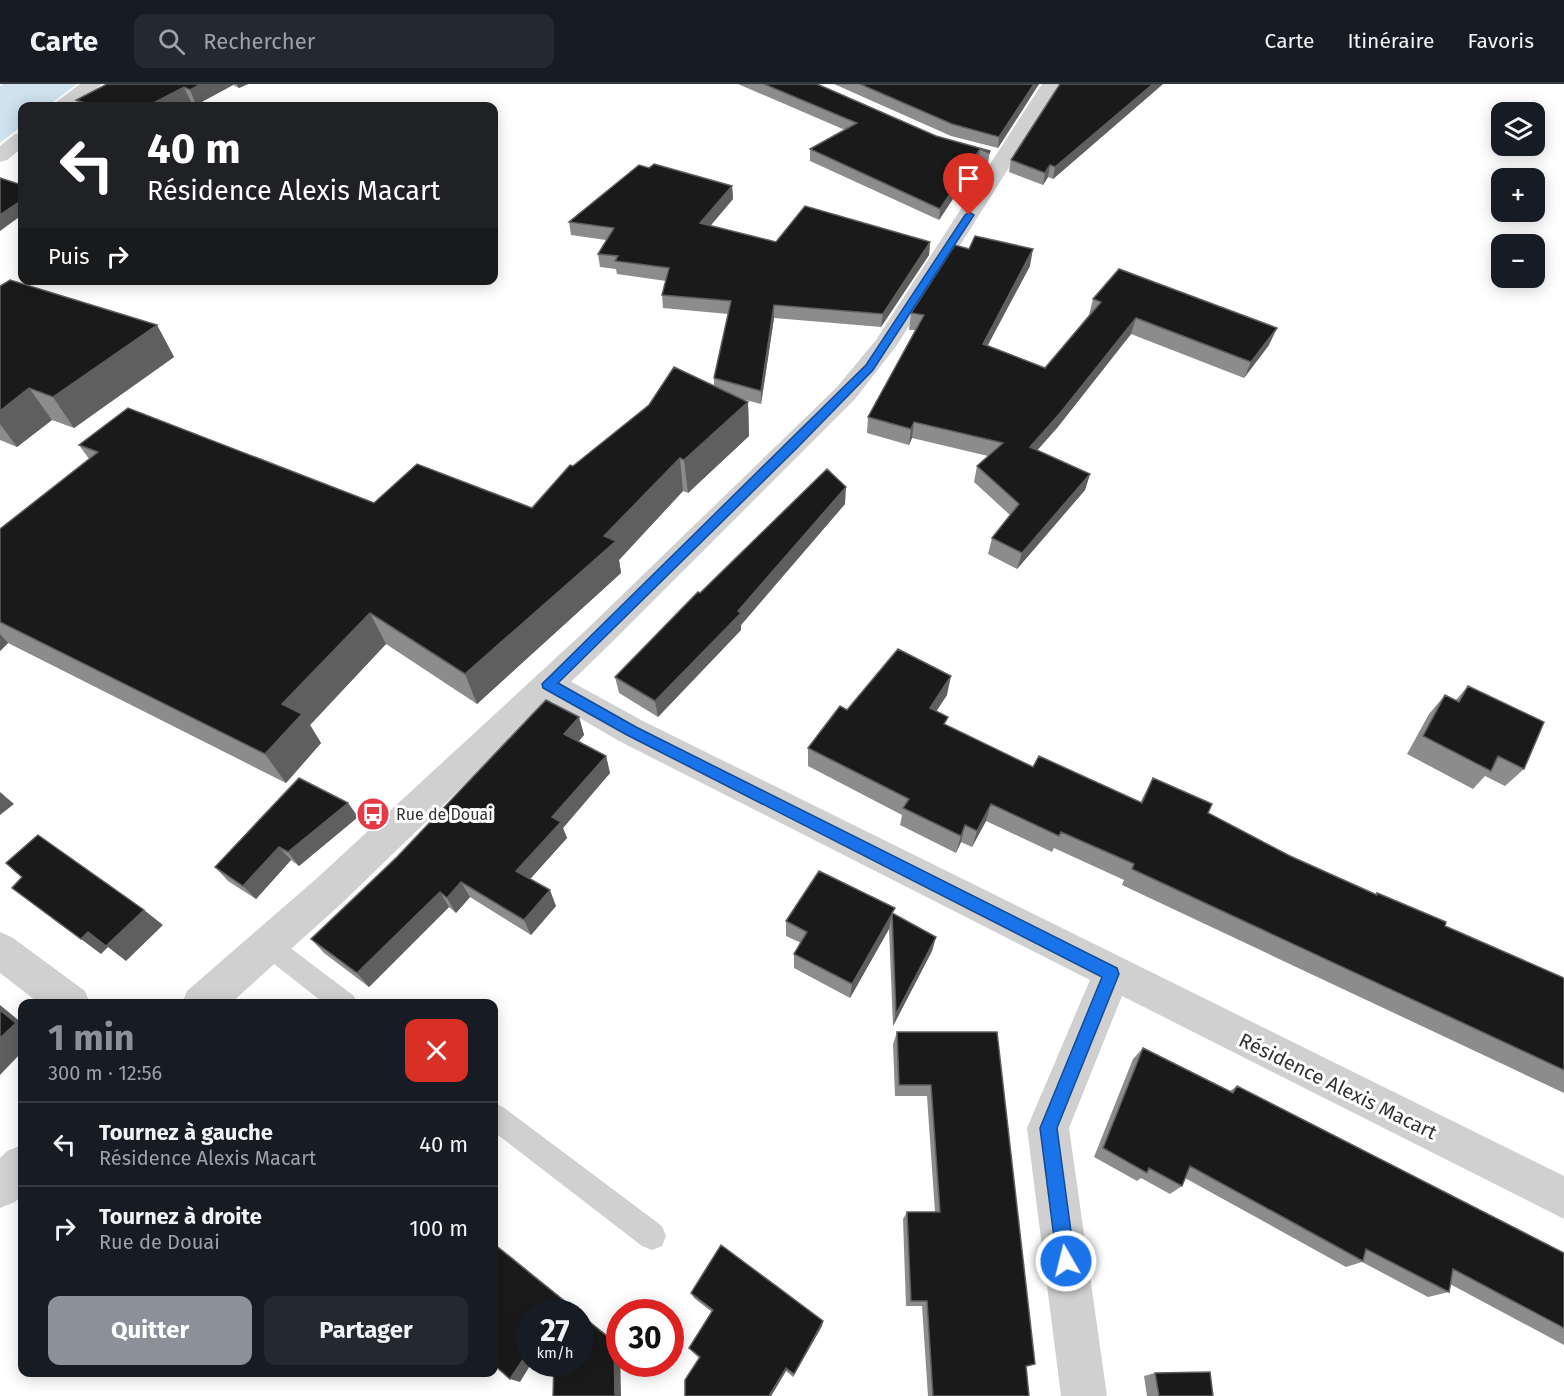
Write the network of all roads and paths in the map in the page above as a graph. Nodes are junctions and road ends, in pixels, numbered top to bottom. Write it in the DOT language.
graph roads {
  1 [pos="92,84"];
  2 [pos="1052,84"];
  3 [pos="68,102"];
  4 [pos="18,141"];
  5 [pos="983,153"];
  6 [pos="0,156"];
  7 [pos="1006,159"];
  8 [pos="548,684"];
  9 [pos="268,945"];
  10 [pos="0,950"];
  11 [pos="1112,974"];
  12 [pos="64,999"];
  13 [pos="207,999"];
  14 [pos="338,999"];
  15 [pos="498,1119"];
  16 [pos="18,1170"];
  17 [pos="0,1187"];
  18 [pos="1564,1198"];
  19 [pos="652,1236"];
  20 [pos="1084,1396"];
  1 -- 3 [label="street"];
  2 -- 7 [label="street"];
  4 -- 6 [label="street"];
  5 -- 7 [label="street"];
  7 -- 8 [label="street"];
  8 -- 9 [label="street"];
  8 -- 11 [label="street, Résidence Alexis Macart"];
  9 -- 13 [label="street"];
  9 -- 14 [label="lane"];
  10 -- 12 [label="street"];
  11 -- 18 [label="street, Résidence Alexis Macart"];
  11 -- 20 [label="street"];
  15 -- 19 [label="lane"];
  16 -- 17 [label="street"];
}
